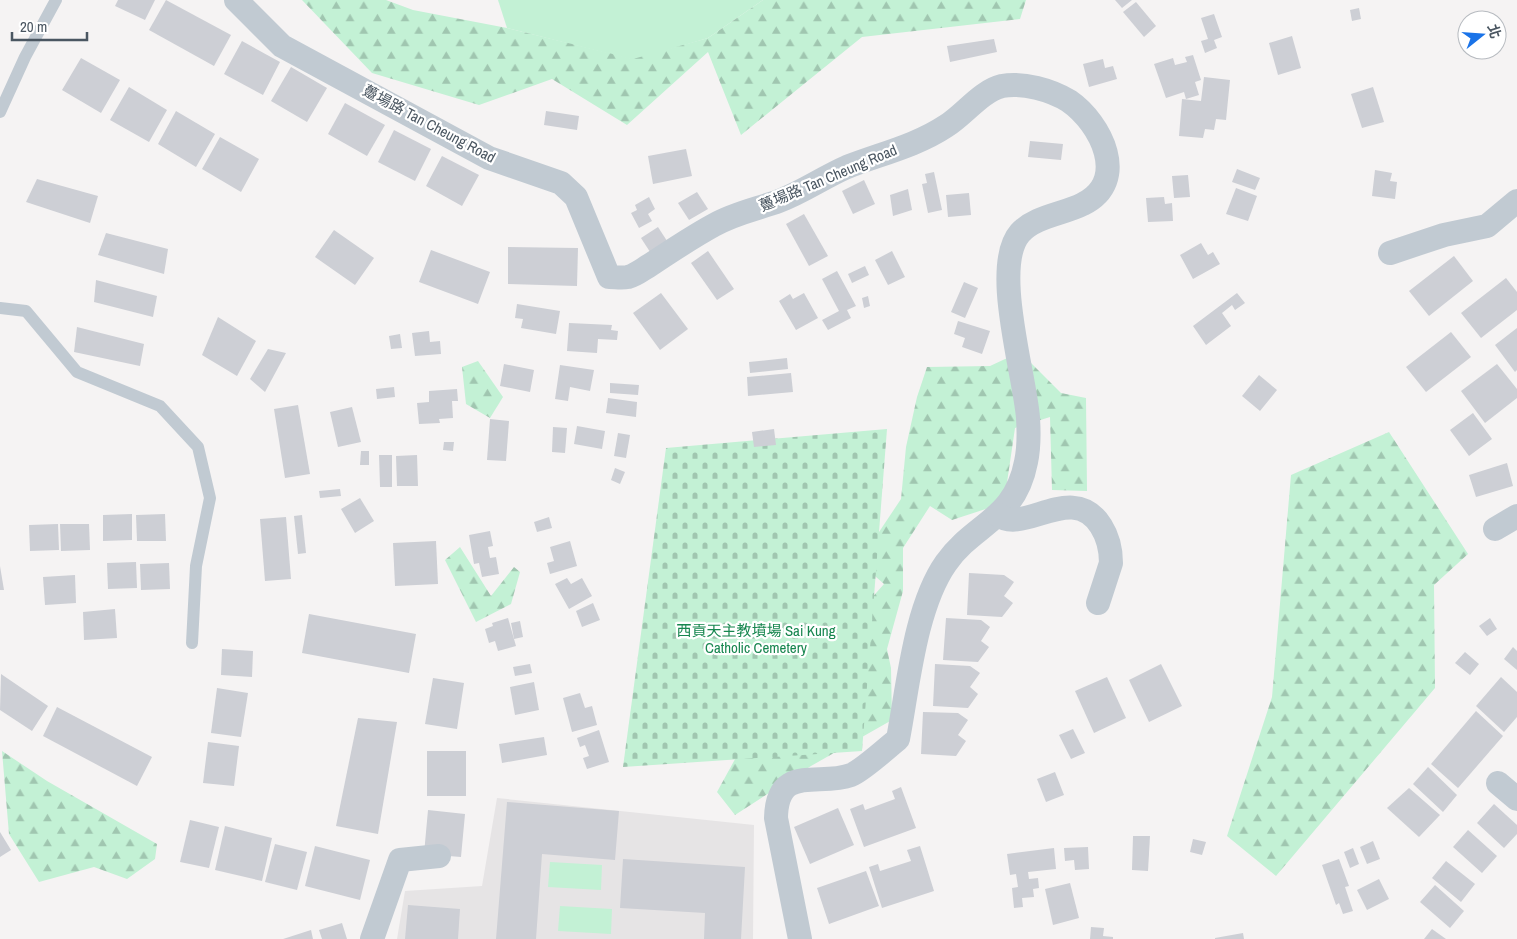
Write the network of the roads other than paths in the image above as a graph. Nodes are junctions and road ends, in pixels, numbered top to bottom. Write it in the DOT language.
graph roads {
  1 [pos="56,0"];
  2 [pos="236,0"];
  3 [pos="0,112"];
  4 [pos="1517,201"];
  5 [pos="1390,254"];
  6 [pos="0,308"];
  7 [pos="998,516"];
  8 [pos="1517,516"];
  9 [pos="1495,530"];
  10 [pos="1098,603"];
  11 [pos="192,643"];
  12 [pos="1498,783"];
  13 [pos="1517,799"];
  14 [pos="439,856"];
  15 [pos="372,939"];
  16 [pos="800,939"];
  1 -- 3 [label="lane"];
  2 -- 7 [label="street, 躉場路 Tan Cheung Road"];
  4 -- 5 [label="street"];
  6 -- 11 [label="lane"];
  7 -- 10 [label="street"];
  7 -- 16 [label="street, 躉場路 Tan Cheung Road"];
  8 -- 9 [label="street"];
  12 -- 13 [label="street"];
  14 -- 15 [label="street"];
}
